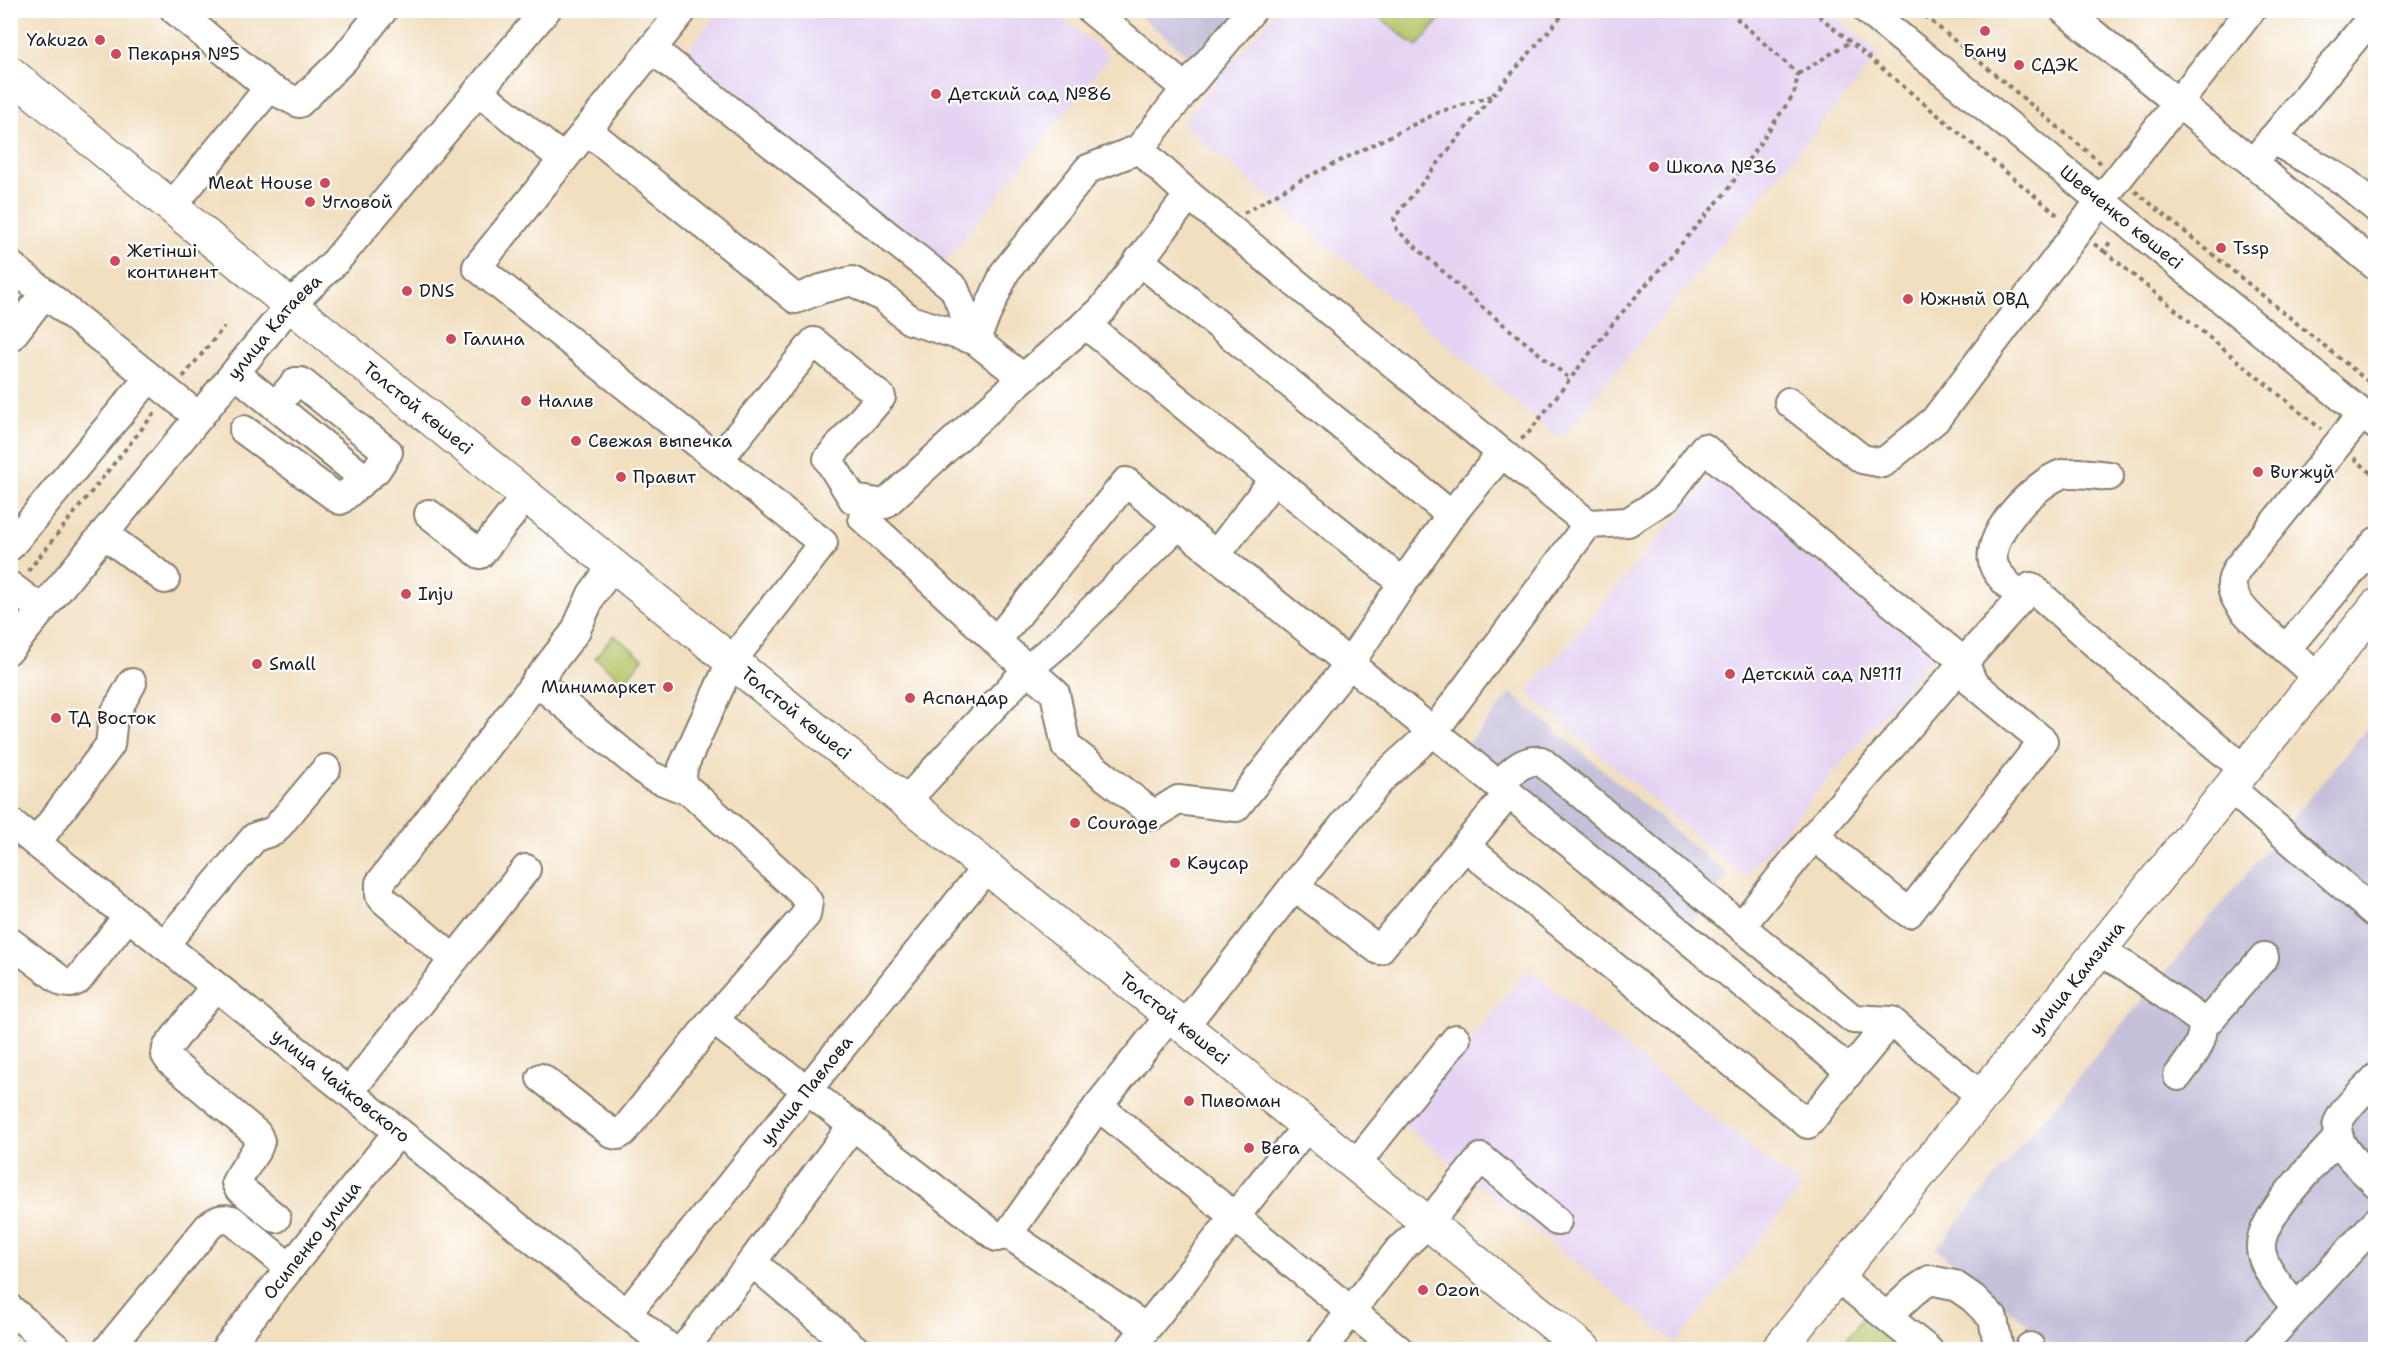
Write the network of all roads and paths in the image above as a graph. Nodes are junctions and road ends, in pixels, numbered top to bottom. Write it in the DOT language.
graph roads {
  1 [pos="175,10"];
  2 [pos="383,10"];
  3 [pos="546,10"];
  4 [pos="683,10"];
  5 [pos="1091,10"];
  6 [pos="1252,10"];
  7 [pos="1567,10"];
  8 [pos="1727,10"];
  9 [pos="1812,10"];
  10 [pos="1868,10"];
  11 [pos="1918,10"];
  12 [pos="2064,10"];
  13 [pos="2251,10"];
  14 [pos="2376,12"];
  15 [pos="1734,13"];
  16 [pos="1850,42"];
  17 [pos="652,49"];
  18 [pos="10,73"];
  19 [pos="1798,74"];
  20 [pos="269,88"];
  21 [pos="1186,89"];
  22 [pos="478,91"];
  23 [pos="1492,96"];
  24 [pos="2178,103"];
  25 [pos="587,130"];
  26 [pos="2272,139"];
  27 [pos="1139,149"];
  28 [pos="563,159"];
  29 [pos="2253,163"];
  30 [pos="2119,178"];
  31 [pos="1189,195"];
  32 [pos="2101,200"];
  33 [pos="172,206"];
  34 [pos="2376,208"];
  35 [pos="2125,220"];
  36 [pos="1224,224"];
  37 [pos="2077,231"];
  38 [pos="2104,251"];
  39 [pos="1139,260"];
  40 [pos="10,265"];
  41 [pos="2376,266"];
  42 [pos="45,293"];
  43 [pos="290,305"];
  44 [pos="1085,324"];
  45 [pos="224,327"];
  46 [pos="10,338"];
  47 [pos="975,340"];
  48 [pos="235,373"];
  49 [pos="1023,378"];
  50 [pos="1570,379"];
  51 [pos="160,386"];
  52 [pos="2376,388"];
  53 [pos="1789,402"];
  54 [pos="199,417"];
  55 [pos="2369,419"];
  56 [pos="244,430"];
  57 [pos="2338,443"];
  58 [pos="1502,453"];
  59 [pos="719,459"];
  60 [pos="2109,476"];
  61 [pos="2376,477"];
  62 [pos="1274,479"];
  63 [pos="526,496"];
  64 [pos="874,511"];
  65 [pos="429,514"];
  66 [pos="1451,515"];
  67 [pos="1588,524"];
  68 [pos="1178,525"];
  69 [pos="104,534"];
  70 [pos="2376,542"];
  71 [pos="823,543"];
  72 [pos="10,546"];
  73 [pos="1216,555"];
  74 [pos="613,566"];
  75 [pos="165,579"];
  76 [pos="1403,583"];
  77 [pos="12,587"];
  78 [pos="2021,598"];
  79 [pos="2376,606"];
  80 [pos="42,610"];
  81 [pos="996,641"];
  82 [pos="10,649"];
  83 [pos="2286,649"];
  84 [pos="732,662"];
  85 [pos="1964,662"];
  86 [pos="1350,663"];
  87 [pos="1028,669"];
  88 [pos="2318,678"];
  89 [pos="536,681"];
  90 [pos="132,683"];
  91 [pos="1434,731"];
  92 [pos="326,770"];
  93 [pos="2237,778"];
  94 [pos="681,787"];
  95 [pos="1503,789"];
  96 [pos="905,802"];
  97 [pos="10,822"];
  98 [pos="1814,836"];
  99 [pos="36,843"];
  100 [pos="1465,846"];
  101 [pos="986,868"];
  102 [pos="526,869"];
  103 [pos="1294,886"];
  104 [pos="2373,908"];
  105 [pos="128,916"];
  106 [pos="1741,926"];
  107 [pos="10,942"];
  108 [pos="164,945"];
  109 [pos="2098,951"];
  110 [pos="2264,957"];
  111 [pos="453,959"];
  112 [pos="215,986"];
  113 [pos="713,1020"];
  114 [pos="1177,1021"];
  115 [pos="1890,1021"];
  116 [pos="2203,1022"];
  117 [pos="1456,1039"];
  118 [pos="1850,1071"];
  119 [pos="2178,1076"];
  120 [pos="540,1078"];
  121 [pos="2376,1078"];
  122 [pos="807,1090"];
  123 [pos="350,1091"];
  124 [pos="1981,1096"];
  125 [pos="1098,1106"];
  126 [pos="853,1125"];
  127 [pos="1307,1126"];
  128 [pos="398,1132"];
  129 [pos="2339,1137"];
  130 [pos="1355,1165"];
  131 [pos="2376,1183"];
  132 [pos="1235,1216"];
  133 [pos="276,1218"];
  134 [pos="1557,1221"];
  135 [pos="2376,1222"];
  136 [pos="1428,1223"];
  137 [pos="1008,1234"];
  138 [pos="752,1262"];
  139 [pos="290,1268"];
  140 [pos="1836,1276"];
  141 [pos="2296,1308"];
  142 [pos="10,1310"];
  143 [pos="1351,1311"];
  144 [pos="627,1313"];
  145 [pos="1887,1316"];
  146 [pos="1137,1339"];
  147 [pos="59,1350"];
  148 [pos="107,1350"];
  149 [pos="225,1350"];
  150 [pos="672,1350"];
  151 [pos="682,1350"];
  152 [pos="856,1350"];
  153 [pos="1321,1350"];
  154 [pos="1400,1350"];
  155 [pos="1585,1350"];
  156 [pos="1778,1350"];
  157 [pos="1928,1350"];
  158 [pos="2000,1350"];
  159 [pos="2258,1350"];
  1 -- 20 [label="street"];
  2 -- 20 [label="street"];
  3 -- 22 [label="street, улица Катаева"];
  4 -- 17 [label="street"];
  5 -- 21 [label="street"];
  6 -- 21 [label="street"];
  7 -- 23 [label="path"];
  8 -- 15 [label="path"];
  9 -- 16 [label="path"];
  10 -- 32 [label="street, Шевченко көшесі"];
  11 -- 30 [label="path"];
  12 -- 24 [label="street"];
  13 -- 24 [label="street"];
  14 -- 26 [label="street"];
  15 -- 19 [label="path"];
  16 -- 19 [label="path"];
  16 -- 37 [label="path"];
  17 -- 25 [label="street"];
  17 -- 47 [label="street"];
  18 -- 33 [label="main road, Толстой көшесі"];
  19 -- 50 [label="path"];
  20 -- 33 [label="street"];
  21 -- 27 [label="street"];
  22 -- 28 [label="street"];
  22 -- 43 [label="street, улица Катаева"];
  23 -- 36 [label="path"];
  23 -- 50 [label="path"];
  24 -- 29 [label="street"];
  24 -- 30 [label="street"];
  25 -- 28 [label="street"];
  25 -- 47 [label="street"];
  26 -- 29 [label="street"];
  26 -- 34 [label="street"];
  27 -- 31 [label="street"];
  27 -- 47 [label="street"];
  28 -- 59 [label="street"];
  29 -- 41 [label="street"];
  30 -- 32 [label="street"];
  30 -- 52 [label="path"];
  31 -- 36 [label="street"];
  31 -- 39 [label="street"];
  32 -- 35 [label="street, Шевченко көшесі"];
  32 -- 37 [label="street"];
  33 -- 43 [label="main road, Толстой көшесі"];
  35 -- 38 [label="path"];
  35 -- 55 [label="street, Шевченко көшесі"];
  36 -- 58 [label="street"];
  37 -- 38 [label="path"];
  37 -- 53 [label="street"];
  38 -- 57 [label="path"];
  39 -- 44 [label="street"];
  39 -- 66 [label="street"];
  40 -- 42 [label="street"];
  42 -- 46 [label="street"];
  42 -- 51 [label="street"];
  43 -- 48 [label="street, улица Катаева"];
  43 -- 63 [label="main road, Толстой көшесі"];
  44 -- 49 [label="street"];
  44 -- 62 [label="street"];
  45 -- 51 [label="path"];
  47 -- 49 [label="street"];
  48 -- 54 [label="street, улица Катаева"];
  48 -- 56 [label="street"];
  49 -- 64 [label="street"];
  50 -- 58 [label="path"];
  51 -- 54 [label="street"];
  51 -- 72 [label="street"];
  51 -- 77 [label="path"];
  54 -- 69 [label="street, улица Катаева"];
  55 -- 57 [label="street"];
  57 -- 61 [label="path"];
  57 -- 83 [label="street"];
  58 -- 66 [label="street"];
  58 -- 67 [label="street"];
  59 -- 64 [label="street"];
  59 -- 71 [label="street"];
  60 -- 78 [label="street"];
  62 -- 73 [label="street"];
  62 -- 76 [label="street"];
  63 -- 65 [label="street"];
  63 -- 74 [label="main road, Толстой көшесі"];
  64 -- 71 [label="street"];
  64 -- 81 [label="street"];
  66 -- 76 [label="street"];
  67 -- 85 [label="street"];
  67 -- 91 [label="street"];
  68 -- 73 [label="street"];
  68 -- 81 [label="street"];
  68 -- 87 [label="street"];
  69 -- 75 [label="street"];
  69 -- 80 [label="street, улица Катаева"];
  70 -- 83 [label="street"];
  71 -- 84 [label="street"];
  73 -- 86 [label="street"];
  74 -- 84 [label="main road, Толстой көшесі"];
  74 -- 89 [label="street"];
  76 -- 86 [label="street"];
  77 -- 80 [label="street"];
  78 -- 85 [label="street"];
  78 -- 93 [label="street"];
  79 -- 88 [label="main road, улица Камзина"];
  80 -- 82 [label="street, улица Катаева"];
  81 -- 87 [label="street"];
  83 -- 88 [label="street"];
  84 -- 94 [label="street"];
  84 -- 96 [label="main road, Толстой көшесі"];
  85 -- 98 [label="street"];
  85 -- 98 [label="street"];
  86 -- 87 [label="street"];
  86 -- 91 [label="street"];
  87 -- 96 [label="street"];
  88 -- 93 [label="main road, улица Камзина"];
  89 -- 94 [label="street"];
  89 -- 111 [label="street"];
  90 -- 99 [label="street"];
  91 -- 95 [label="street"];
  91 -- 103 [label="street"];
  92 -- 108 [label="street"];
  93 -- 104 [label="street"];
  93 -- 109 [label="main road, улица Камзина"];
  94 -- 113 [label="street"];
  95 -- 100 [label="street"];
  95 -- 106 [label="street"];
  95 -- 118 [label="street"];
  96 -- 101 [label="main road, Толстой көшесі"];
  97 -- 99 [label="street, улица Чайковского"];
  98 -- 106 [label="street"];
  99 -- 105 [label="street, улица Чайковского"];
  100 -- 103 [label="street"];
  100 -- 118 [label="street"];
  101 -- 114 [label="main road, Толстой көшесі"];
  101 -- 122 [label="street, улица Павлова"];
  102 -- 111 [label="street"];
  103 -- 114 [label="street"];
  105 -- 107 [label="street"];
  105 -- 108 [label="street, улица Чайковского"];
  106 -- 115 [label="street"];
  108 -- 112 [label="street, улица Чайковского"];
  109 -- 116 [label="street"];
  109 -- 124 [label="main road, улица Камзина"];
  110 -- 116 [label="street"];
  111 -- 123 [label="street"];
  112 -- 123 [label="street, улица Чайковского"];
  112 -- 133 [label="street"];
  113 -- 120 [label="street"];
  113 -- 122 [label="street"];
  114 -- 125 [label="street"];
  114 -- 127 [label="main road, Толстой көшесі"];
  115 -- 118 [label="street"];
  115 -- 124 [label="street"];
  116 -- 119 [label="street"];
  117 -- 130 [label="street"];
  121 -- 129 [label="street"];
  122 -- 126 [label="street"];
  122 -- 144 [label="street, улица Павлова"];
  123 -- 128 [label="street, улица Чайковского"];
  124 -- 140 [label="main road, улица Камзина"];
  125 -- 132 [label="street"];
  125 -- 137 [label="street"];
  126 -- 137 [label="street"];
  126 -- 138 [label="street"];
  127 -- 130 [label="main road, Толстой көшесі"];
  127 -- 132 [label="street"];
  128 -- 139 [label="street, Осипенко улица"];
  128 -- 144 [label="street, улица Чайковского"];
  129 -- 131 [label="street"];
  129 -- 141 [label="street"];
  130 -- 136 [label="main road, Толстой көшесі"];
  132 -- 143 [label="street"];
  132 -- 146 [label="street"];
  134 -- 136 [label="street"];
  135 -- 141 [label="street"];
  136 -- 143 [label="street"];
  136 -- 155 [label="main road, Толстой көшесі"];
  137 -- 146 [label="street"];
  138 -- 151 [label="street"];
  138 -- 152 [label="street"];
  139 -- 148 [label="street"];
  139 -- 149 [label="street, Осипенко улица"];
  140 -- 145 [label="street"];
  140 -- 156 [label="main road, улица Камзина"];
  141 -- 159 [label="street"];
  142 -- 147 [label="street"];
  143 -- 153 [label="street"];
  143 -- 154 [label="street"];
  144 -- 150 [label="street, улица Чайковского"];
  145 -- 157 [label="street"];
  145 -- 158 [label="street"];
}
